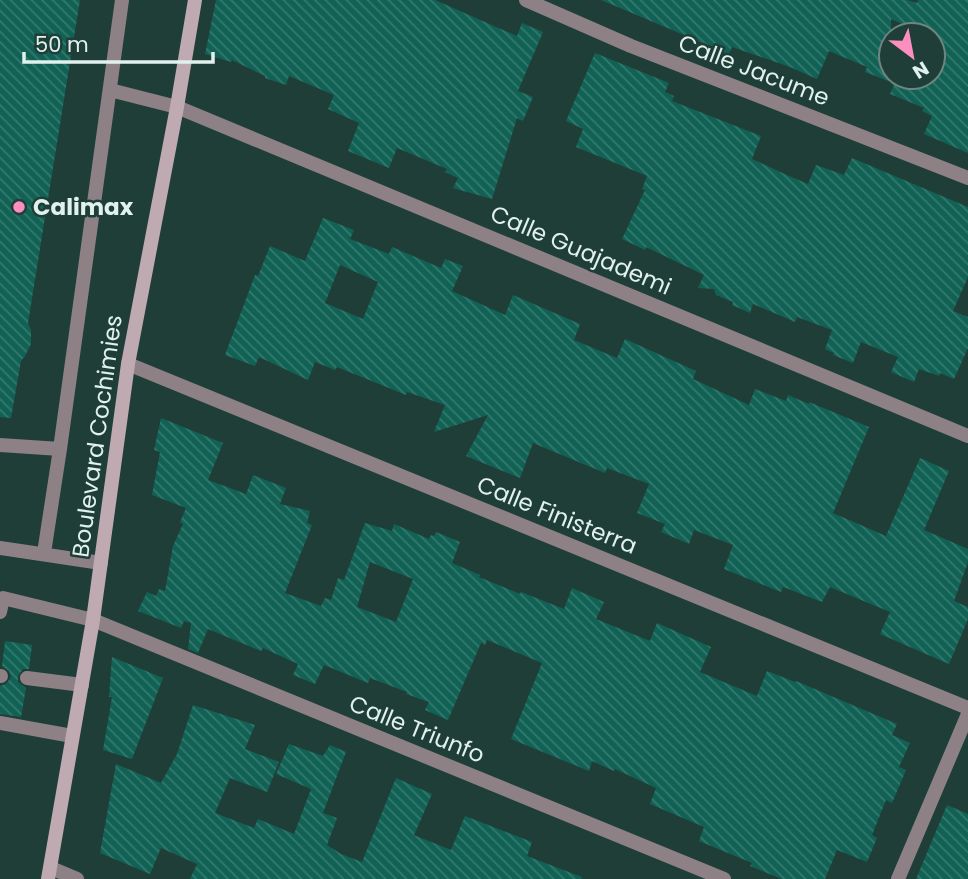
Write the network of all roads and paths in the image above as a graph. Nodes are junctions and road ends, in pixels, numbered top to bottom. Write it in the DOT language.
graph roads {
  1 [pos="122,0"];
  2 [pos="195,0"];
  3 [pos="526,0"];
  4 [pos="110,90"];
  5 [pos="177,107"];
  6 [pos="968,177"];
  7 [pos="128,364"];
  8 [pos="968,436"];
  9 [pos="0,445"];
  10 [pos="60,449"];
  11 [pos="0,548"];
  12 [pos="44,553"];
  13 [pos="101,563"];
  14 [pos="1,602"];
  15 [pos="93,620"];
  16 [pos="27,678"];
  17 [pos="82,685"];
  18 [pos="968,709"];
  19 [pos="968,714"];
  20 [pos="0,723"];
  21 [pos="72,736"];
  22 [pos="49,874"];
  23 [pos="77,879"];
  24 [pos="723,879"];
  25 [pos="898,879"];
  1 -- 4 [label="street"];
  2 -- 5 [label="main road, Boulevard Cochimies"];
  3 -- 6 [label="street, Calle Jacume"];
  4 -- 5 [label="street, Calle Guajademi"];
  4 -- 10 [label="street"];
  5 -- 7 [label="main road, Boulevard Cochimies"];
  5 -- 8 [label="street, Calle Guajademi"];
  7 -- 13 [label="main road, Boulevard Cochimies"];
  7 -- 18 [label="street, Calle Finisterra"];
  9 -- 10 [label="street"];
  10 -- 12 [label="street"];
  11 -- 12 [label="street"];
  12 -- 13 [label="street"];
  13 -- 15 [label="main road, Boulevard Cochimies"];
  14 -- 15 [label="street, Calle Triunfo"];
  15 -- 17 [label="main road, Boulevard Cochimies"];
  15 -- 24 [label="street, Calle Triunfo"];
  16 -- 17 [label="street"];
  17 -- 21 [label="main road, Boulevard Cochimies"];
  19 -- 25 [label="street"];
  20 -- 21 [label="street"];
  21 -- 22 [label="main road, Boulevard Cochimies"];
  22 -- 23 [label="street"];
}
